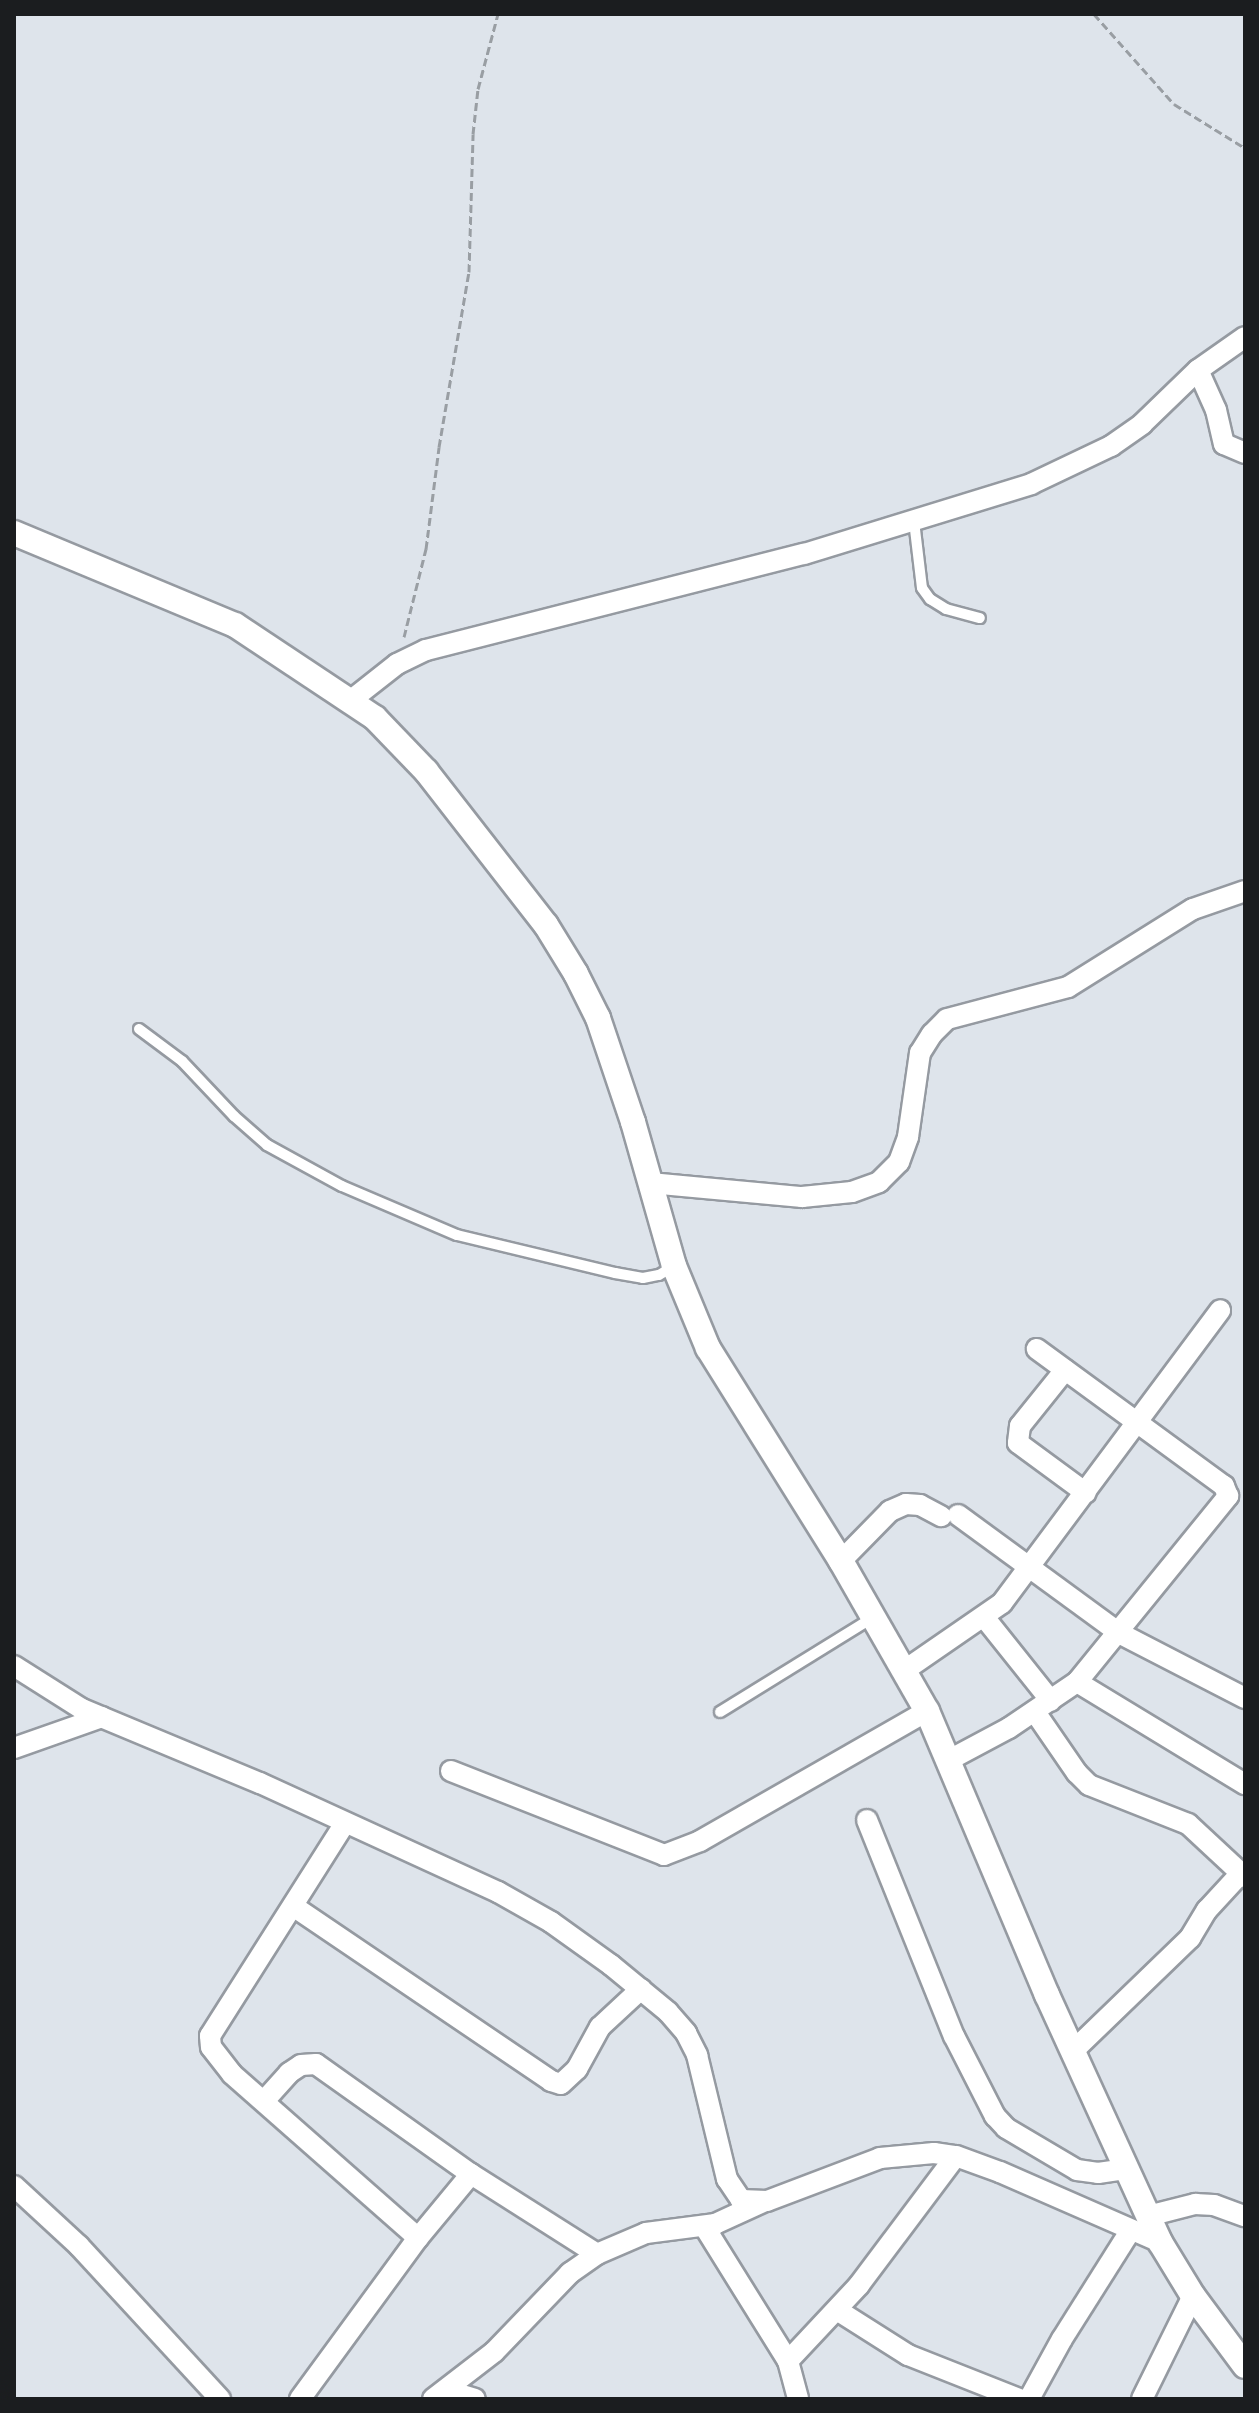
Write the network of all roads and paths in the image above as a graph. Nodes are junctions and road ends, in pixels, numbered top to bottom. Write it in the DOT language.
graph roads {
  1 [pos="498,14"];
  2 [pos="1094,14"];
  3 [pos="1245,148"];
  4 [pos="1245,337"];
  5 [pos="1198,370"];
  6 [pos="1245,453"];
  7 [pos="914,521"];
  8 [pos="14,533"];
  9 [pos="980,618"];
  10 [pos="397,664"];
  11 [pos="350,701"];
  12 [pos="1245,891"];
  13 [pos="139,1029"];
  14 [pos="650,1183"];
  15 [pos="674,1266"];
  16 [pos="1220,1310"];
  17 [pos="1037,1349"];
  18 [pos="1065,1370"];
  19 [pos="1138,1423"];
  20 [pos="1086,1493"];
  21 [pos="841,1561"];
  22 [pos="1031,1568"];
  23 [pos="874,1617"];
  24 [pos="984,1617"];
  25 [pos="1119,1633"];
  26 [pos="14,1666"];
  27 [pos="905,1670"];
  28 [pos="1077,1682"];
  29 [pos="1245,1698"];
  30 [pos="1043,1706"];
  31 [pos="927,1711"];
  32 [pos="720,1712"];
  33 [pos="102,1717"];
  34 [pos="14,1748"];
  35 [pos="949,1760"];
  36 [pos="451,1771"];
  37 [pos="1245,1784"];
  38 [pos="867,1820"];
  39 [pos="345,1823"];
  40 [pos="1243,1875"];
  41 [pos="293,1906"];
  42 [pos="641,1989"];
  43 [pos="1073,2051"];
  44 [pos="264,2101"];
  45 [pos="956,2156"];
  46 [pos="1127,2169"];
  47 [pos="471,2174"];
  48 [pos="14,2186"];
  49 [pos="767,2201"];
  50 [pos="1243,2212"];
  51 [pos="1140,2223"];
  52 [pos="704,2226"];
  53 [pos="418,2238"];
  54 [pos="597,2254"];
  55 [pos="1193,2296"];
  56 [pos="837,2310"];
  57 [pos="788,2361"];
  58 [pos="1245,2366"];
  59 [pos="440,2394"];
  60 [pos="220,2399"];
  61 [pos="300,2399"];
  62 [pos="475,2399"];
  63 [pos="798,2399"];
  64 [pos="1019,2399"];
  65 [pos="1029,2399"];
  66 [pos="1142,2399"];
  1 -- 10 [label="path"];
  2 -- 3 [label="path"];
  4 -- 5 [label="street"];
  5 -- 6 [label="street"];
  5 -- 7 [label="street"];
  7 -- 9 [label="lane"];
  7 -- 10 [label="street"];
  8 -- 11 [label="street"];
  10 -- 11 [label="street"];
  11 -- 14 [label="street"];
  12 -- 14 [label="street"];
  13 -- 15 [label="lane"];
  14 -- 15 [label="street"];
  15 -- 21 [label="street"];
  16 -- 19 [label="street"];
  17 -- 18 [label="street"];
  18 -- 19 [label="street"];
  18 -- 20 [label="street"];
  19 -- 20 [label="street"];
  19 -- 25 [label="street"];
  20 -- 22 [label="street"];
  21 -- 22 [label="street"];
  21 -- 23 [label="street"];
  22 -- 24 [label="street"];
  22 -- 25 [label="street"];
  23 -- 27 [label="street"];
  23 -- 32 [label="lane"];
  24 -- 27 [label="street"];
  24 -- 30 [label="street"];
  25 -- 28 [label="street"];
  25 -- 29 [label="street"];
  26 -- 33 [label="street"];
  27 -- 31 [label="street"];
  28 -- 30 [label="street"];
  28 -- 37 [label="street"];
  30 -- 35 [label="street"];
  30 -- 40 [label="street"];
  31 -- 35 [label="street"];
  31 -- 36 [label="street"];
  33 -- 34 [label="street"];
  33 -- 39 [label="street"];
  35 -- 43 [label="street"];
  38 -- 46 [label="street"];
  39 -- 41 [label="street"];
  39 -- 42 [label="street"];
  40 -- 43 [label="street"];
  41 -- 42 [label="street"];
  41 -- 44 [label="street"];
  42 -- 49 [label="street"];
  43 -- 46 [label="street"];
  44 -- 47 [label="street"];
  44 -- 53 [label="street"];
  45 -- 49 [label="street"];
  45 -- 51 [label="street"];
  45 -- 56 [label="street"];
  46 -- 51 [label="street"];
  47 -- 53 [label="street"];
  47 -- 54 [label="street"];
  48 -- 60 [label="street"];
  49 -- 52 [label="street"];
  50 -- 51 [label="street"];
  51 -- 55 [label="street"];
  51 -- 65 [label="street"];
  52 -- 54 [label="street"];
  52 -- 57 [label="street"];
  53 -- 61 [label="street"];
  54 -- 59 [label="street"];
  55 -- 58 [label="street"];
  55 -- 66 [label="street"];
  56 -- 57 [label="street"];
  56 -- 64 [label="street"];
  57 -- 63 [label="street"];
  59 -- 62 [label="street"];
}
